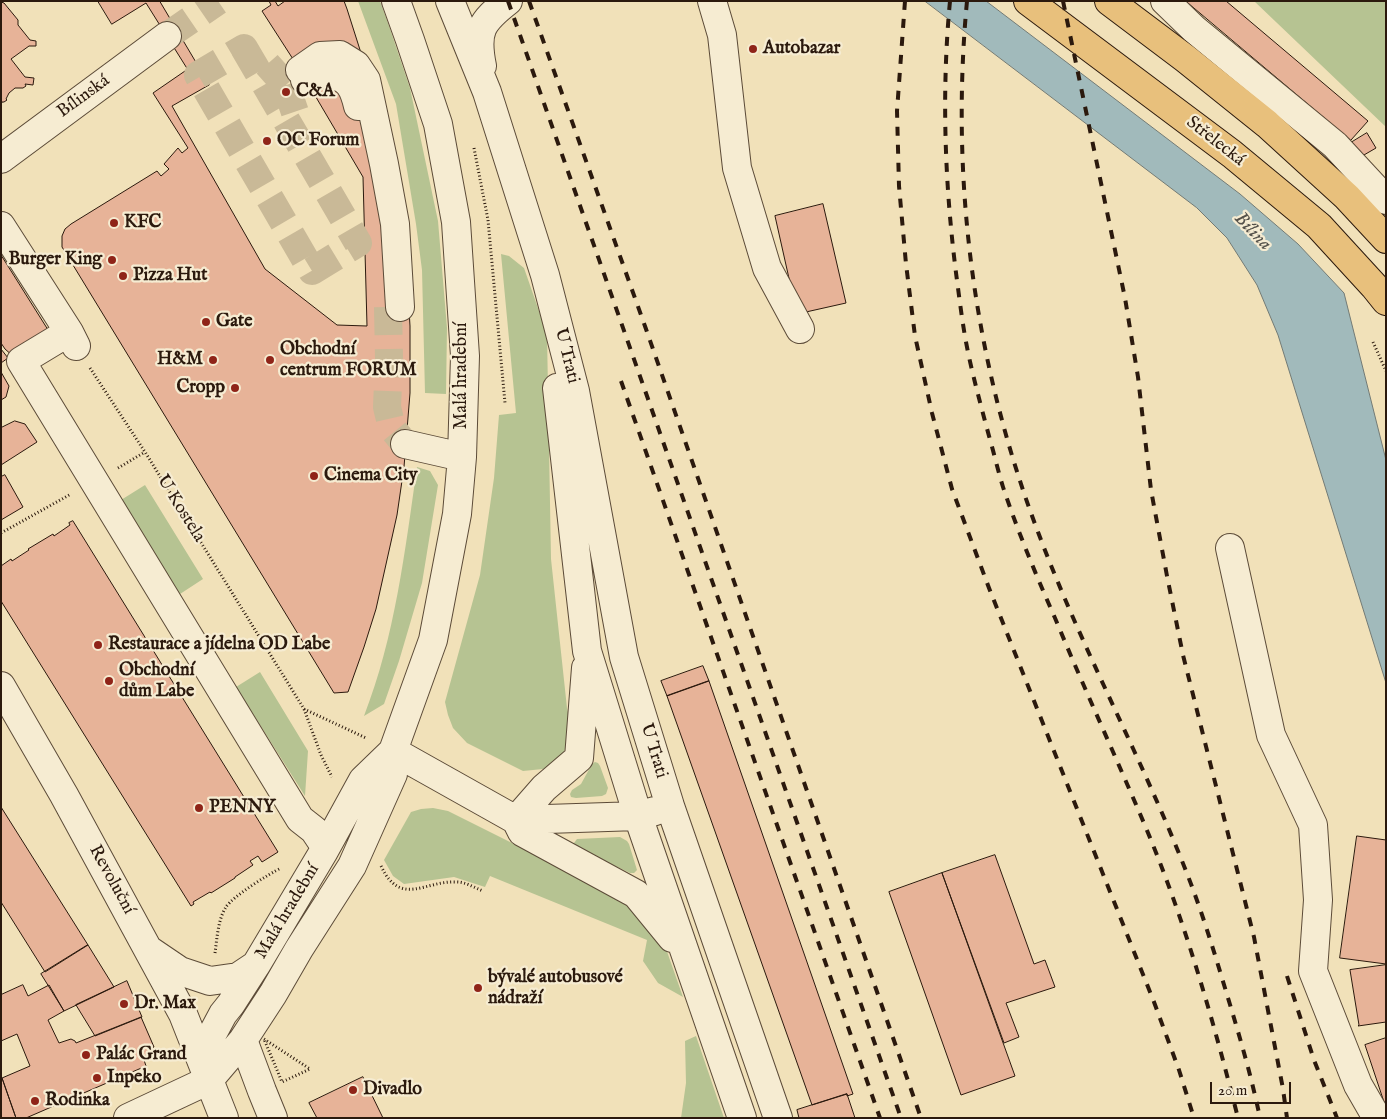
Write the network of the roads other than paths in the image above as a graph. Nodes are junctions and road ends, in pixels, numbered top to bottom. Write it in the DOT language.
graph roads {
  1 [pos="396,1"];
  2 [pos="450,1"];
  3 [pos="508,1"];
  4 [pos="712,1"];
  5 [pos="1028,1"];
  6 [pos="1109,1"];
  7 [pos="1166,1"];
  8 [pos="166,36"];
  9 [pos="487,92"];
  10 [pos="1,159"];
  11 [pos="1386,200"];
  12 [pos="1,226"];
  13 [pos="1386,239"];
  14 [pos="545,275"];
  15 [pos="1386,301"];
  16 [pos="394,307"];
  17 [pos="800,329"];
  18 [pos="406,444"];
  19 [pos="462,457"];
  20 [pos="1230,548"];
  21 [pos="587,651"];
  22 [pos="1,686"];
  23 [pos="393,751"];
  24 [pos="670,806"];
  25 [pos="638,816"];
  26 [pos="516,820"];
  27 [pos="322,842"];
  28 [pos="147,949"];
  29 [pos="685,953"];
  30 [pos="256,965"];
  31 [pos="253,1039"];
  32 [pos="205,1068"];
  33 [pos="128,1118"];
  34 [pos="224,1118"];
  35 [pos="274,1118"];
  36 [pos="742,1118"];
  37 [pos="778,1118"];
  38 [pos="1377,1118"];
  1 -- 19 [label="street, Malá hradební"];
  2 -- 9 [label="street"];
  3 -- 9 [label="street"];
  4 -- 17 [label="street"];
  5 -- 15 [label="main road, Střelecká"];
  6 -- 13 [label="main road"];
  7 -- 11 [label="street"];
  8 -- 10 [label="street, Bílinská"];
  9 -- 14 [label="street"];
  12 -- 27 [label="street"];
  14 -- 21 [label="street, U Trati"];
  14 -- 24 [label="street, U Trati"];
  16 -- 16 [label="street"];
  18 -- 19 [label="street"];
  19 -- 23 [label="street, Malá hradební"];
  20 -- 38 [label="street"];
  21 -- 25 [label="street, U Trati"];
  21 -- 26 [label="street, U Trati"];
  22 -- 28 [label="street, Revoluční"];
  23 -- 26 [label="street, U Trati"];
  23 -- 30 [label="street, Malá hradební"];
  23 -- 31 [label="street, Malá hradební"];
  24 -- 25 [label="street"];
  24 -- 37 [label="street, U Trati"];
  25 -- 26 [label="street"];
  25 -- 29 [label="street, U Trati"];
  26 -- 29 [label="street, U Trati"];
  28 -- 30 [label="street"];
  28 -- 32 [label="street, Revoluční"];
  29 -- 36 [label="street, U Trati"];
  30 -- 32 [label="street, Malá hradební"];
  31 -- 32 [label="street"];
  31 -- 35 [label="street"];
  32 -- 33 [label="street"];
  32 -- 34 [label="street, Revoluční"];
}
